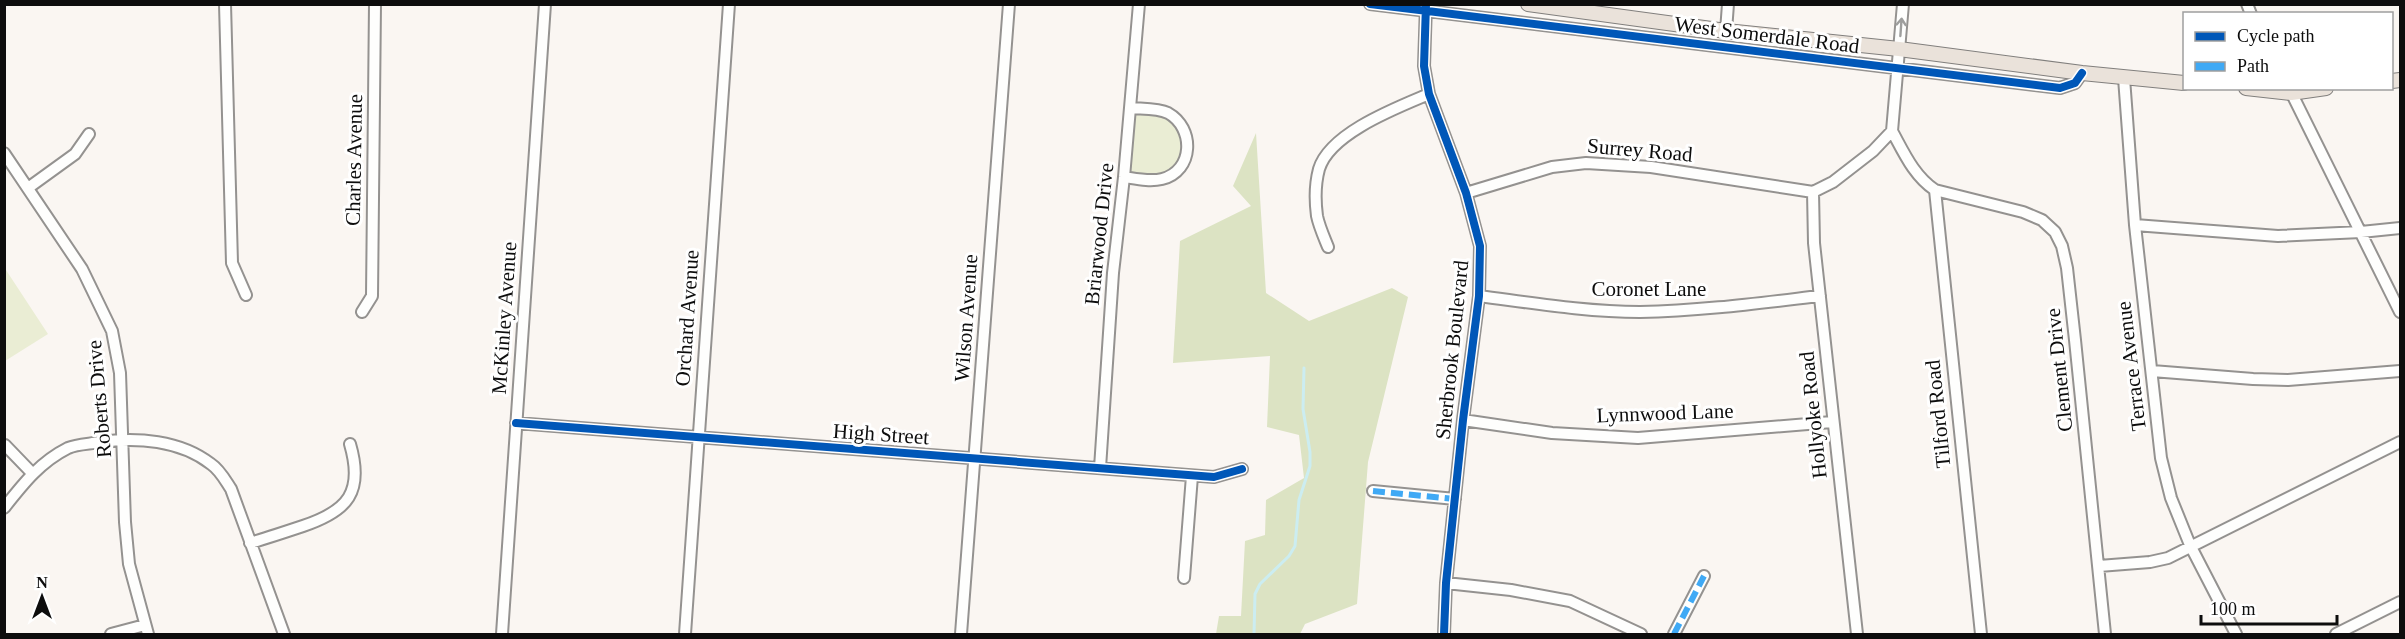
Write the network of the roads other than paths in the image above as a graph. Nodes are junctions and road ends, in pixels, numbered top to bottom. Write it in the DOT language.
graph roads {
  1 [pos="225,4"];
  2 [pos="375,4"];
  3 [pos="546,4"];
  4 [pos="729,4"];
  5 [pos="1009,4"];
  6 [pos="1139,4"];
  7 [pos="1370,4"];
  8 [pos="1528,4"];
  9 [pos="1728,4"];
  10 [pos="1903,4"];
  11 [pos="1425,7"];
  12 [pos="1726,31"];
  13 [pos="1899,49"];
  14 [pos="1898,67"];
  15 [pos="2082,73"];
  16 [pos="2124,78"];
  17 [pos="2183,83"];
  18 [pos="2290,91"];
  19 [pos="1429,94"];
  20 [pos="1131,108"];
  21 [pos="1892,131"];
  22 [pos="89,134"];
  23 [pos="4,153"];
  24 [pos="1124,177"];
  25 [pos="28,188"];
  26 [pos="1935,190"];
  27 [pos="1813,192"];
  28 [pos="1466,193"];
  29 [pos="2135,225"];
  30 [pos="2400,228"];
  31 [pos="2361,232"];
  32 [pos="1328,247"];
  33 [pos="246,295"];
  34 [pos="1479,296"];
  35 [pos="1820,296"];
  36 [pos="362,312"];
  37 [pos="2400,312"];
  38 [pos="2152,371"];
  39 [pos="2400,371"];
  40 [pos="1463,420"];
  41 [pos="1832,422"];
  42 [pos="516,423"];
  43 [pos="698,438"];
  44 [pos="124,439"];
  45 [pos="2400,442"];
  46 [pos="350,444"];
  47 [pos="5,445"];
  48 [pos="975,459"];
  49 [pos="1100,468"];
  50 [pos="1242,469"];
  51 [pos="32,473"];
  52 [pos="1191,476"];
  53 [pos="1373,491"];
  54 [pos="1455,499"];
  55 [pos="4,508"];
  56 [pos="250,543"];
  57 [pos="2190,545"];
  58 [pos="2099,566"];
  59 [pos="1704,576"];
  60 [pos="1184,578"];
  61 [pos="1446,583"];
  62 [pos="2400,602"];
  63 [pos="146,630"];
  64 [pos="111,634"];
  65 [pos="284,634"];
  66 [pos="502,634"];
  67 [pos="685,634"];
  68 [pos="962,634"];
  69 [pos="1444,634"];
  70 [pos="1641,634"];
  71 [pos="1674,634"];
  72 [pos="1857,634"];
  73 [pos="1981,634"];
  74 [pos="2105,634"];
  75 [pos="2236,634"];
  76 [pos="2336,634"];
  1 -- 33 [label="street"];
  2 -- 36 [label="street, Charles Avenue"];
  3 -- 42 [label="street, McKinley Avenue"];
  4 -- 43 [label="street, Orchard Avenue"];
  5 -- 48 [label="street, Wilson Avenue"];
  6 -- 20 [label="street, Briarwood Drive"];
  7 -- 11 [label="street, West Somerdale Road"];
  8 -- 12 [label="main road, West Somerdale Road"];
  9 -- 12 [label="street"];
  13 -- 10 [label="street, one-way"];
  11 -- 14 [label="street, West Somerdale Road"];
  11 -- 19 [label="street, Sherbrook Boulevard"];
  12 -- 13 [label="main road, West Somerdale Road"];
  13 -- 14 [label="street"];
  13 -- 15 [label="main road, West Somerdale Road"];
  14 -- 15 [label="street, West Somerdale Road"];
  14 -- 21 [label="street"];
  15 -- 16 [label="main road, West Somerdale Road"];
  16 -- 17 [label="main road, West Somerdale Road"];
  16 -- 29 [label="street, Terrace Avenue"];
  18 -- 31 [label="street"];
  19 -- 28 [label="street, Sherbrook Boulevard"];
  19 -- 32 [label="street"];
  20 -- 24 [label="street, Briarwood Drive"];
  20 -- 24 [label="street"];
  21 -- 26 [label="street"];
  21 -- 27 [label="street"];
  22 -- 25 [label="street"];
  23 -- 25 [label="street, Roberts Drive"];
  24 -- 49 [label="street, Briarwood Drive"];
  25 -- 44 [label="street, Roberts Drive"];
  26 -- 58 [label="street, Clement Drive"];
  26 -- 73 [label="street, Tilford Road"];
  27 -- 28 [label="street, Surrey Road"];
  27 -- 35 [label="street, Hollyoke Road"];
  28 -- 34 [label="street, Sherbrook Boulevard"];
  29 -- 31 [label="street"];
  29 -- 38 [label="street, Terrace Avenue"];
  30 -- 31 [label="street"];
  31 -- 37 [label="street"];
  34 -- 35 [label="street, Coronet Lane"];
  34 -- 40 [label="street, Sherbrook Boulevard"];
  35 -- 41 [label="street, Hollyoke Road"];
  38 -- 39 [label="street"];
  38 -- 57 [label="street, Terrace Avenue"];
  40 -- 41 [label="street, Lynnwood Lane"];
  40 -- 54 [label="street, Sherbrook Boulevard"];
  41 -- 72 [label="street, Hollyoke Road"];
  42 -- 43 [label="street, High Street"];
  42 -- 66 [label="street, McKinley Avenue"];
  43 -- 48 [label="street, High Street"];
  43 -- 67 [label="street, Orchard Avenue"];
  44 -- 51 [label="street"];
  44 -- 56 [label="street"];
  44 -- 63 [label="street, Roberts Drive"];
  45 -- 57 [label="street"];
  46 -- 56 [label="street"];
  47 -- 51 [label="street"];
  48 -- 49 [label="street, High Street"];
  48 -- 68 [label="street, Wilson Avenue"];
  49 -- 52 [label="street, High Street"];
  50 -- 52 [label="street, High Street"];
  51 -- 55 [label="street"];
  52 -- 60 [label="street"];
  53 -- 54 [label="street"];
  54 -- 61 [label="street, Sherbrook Boulevard"];
  56 -- 65 [label="street"];
  57 -- 58 [label="street"];
  57 -- 75 [label="street, Terrace Avenue"];
  58 -- 74 [label="street, Clement Drive"];
  59 -- 71 [label="street"];
  61 -- 69 [label="street, Sherbrook Boulevard"];
  61 -- 70 [label="street"];
  62 -- 76 [label="street"];
  63 -- 64 [label="street"];
}
